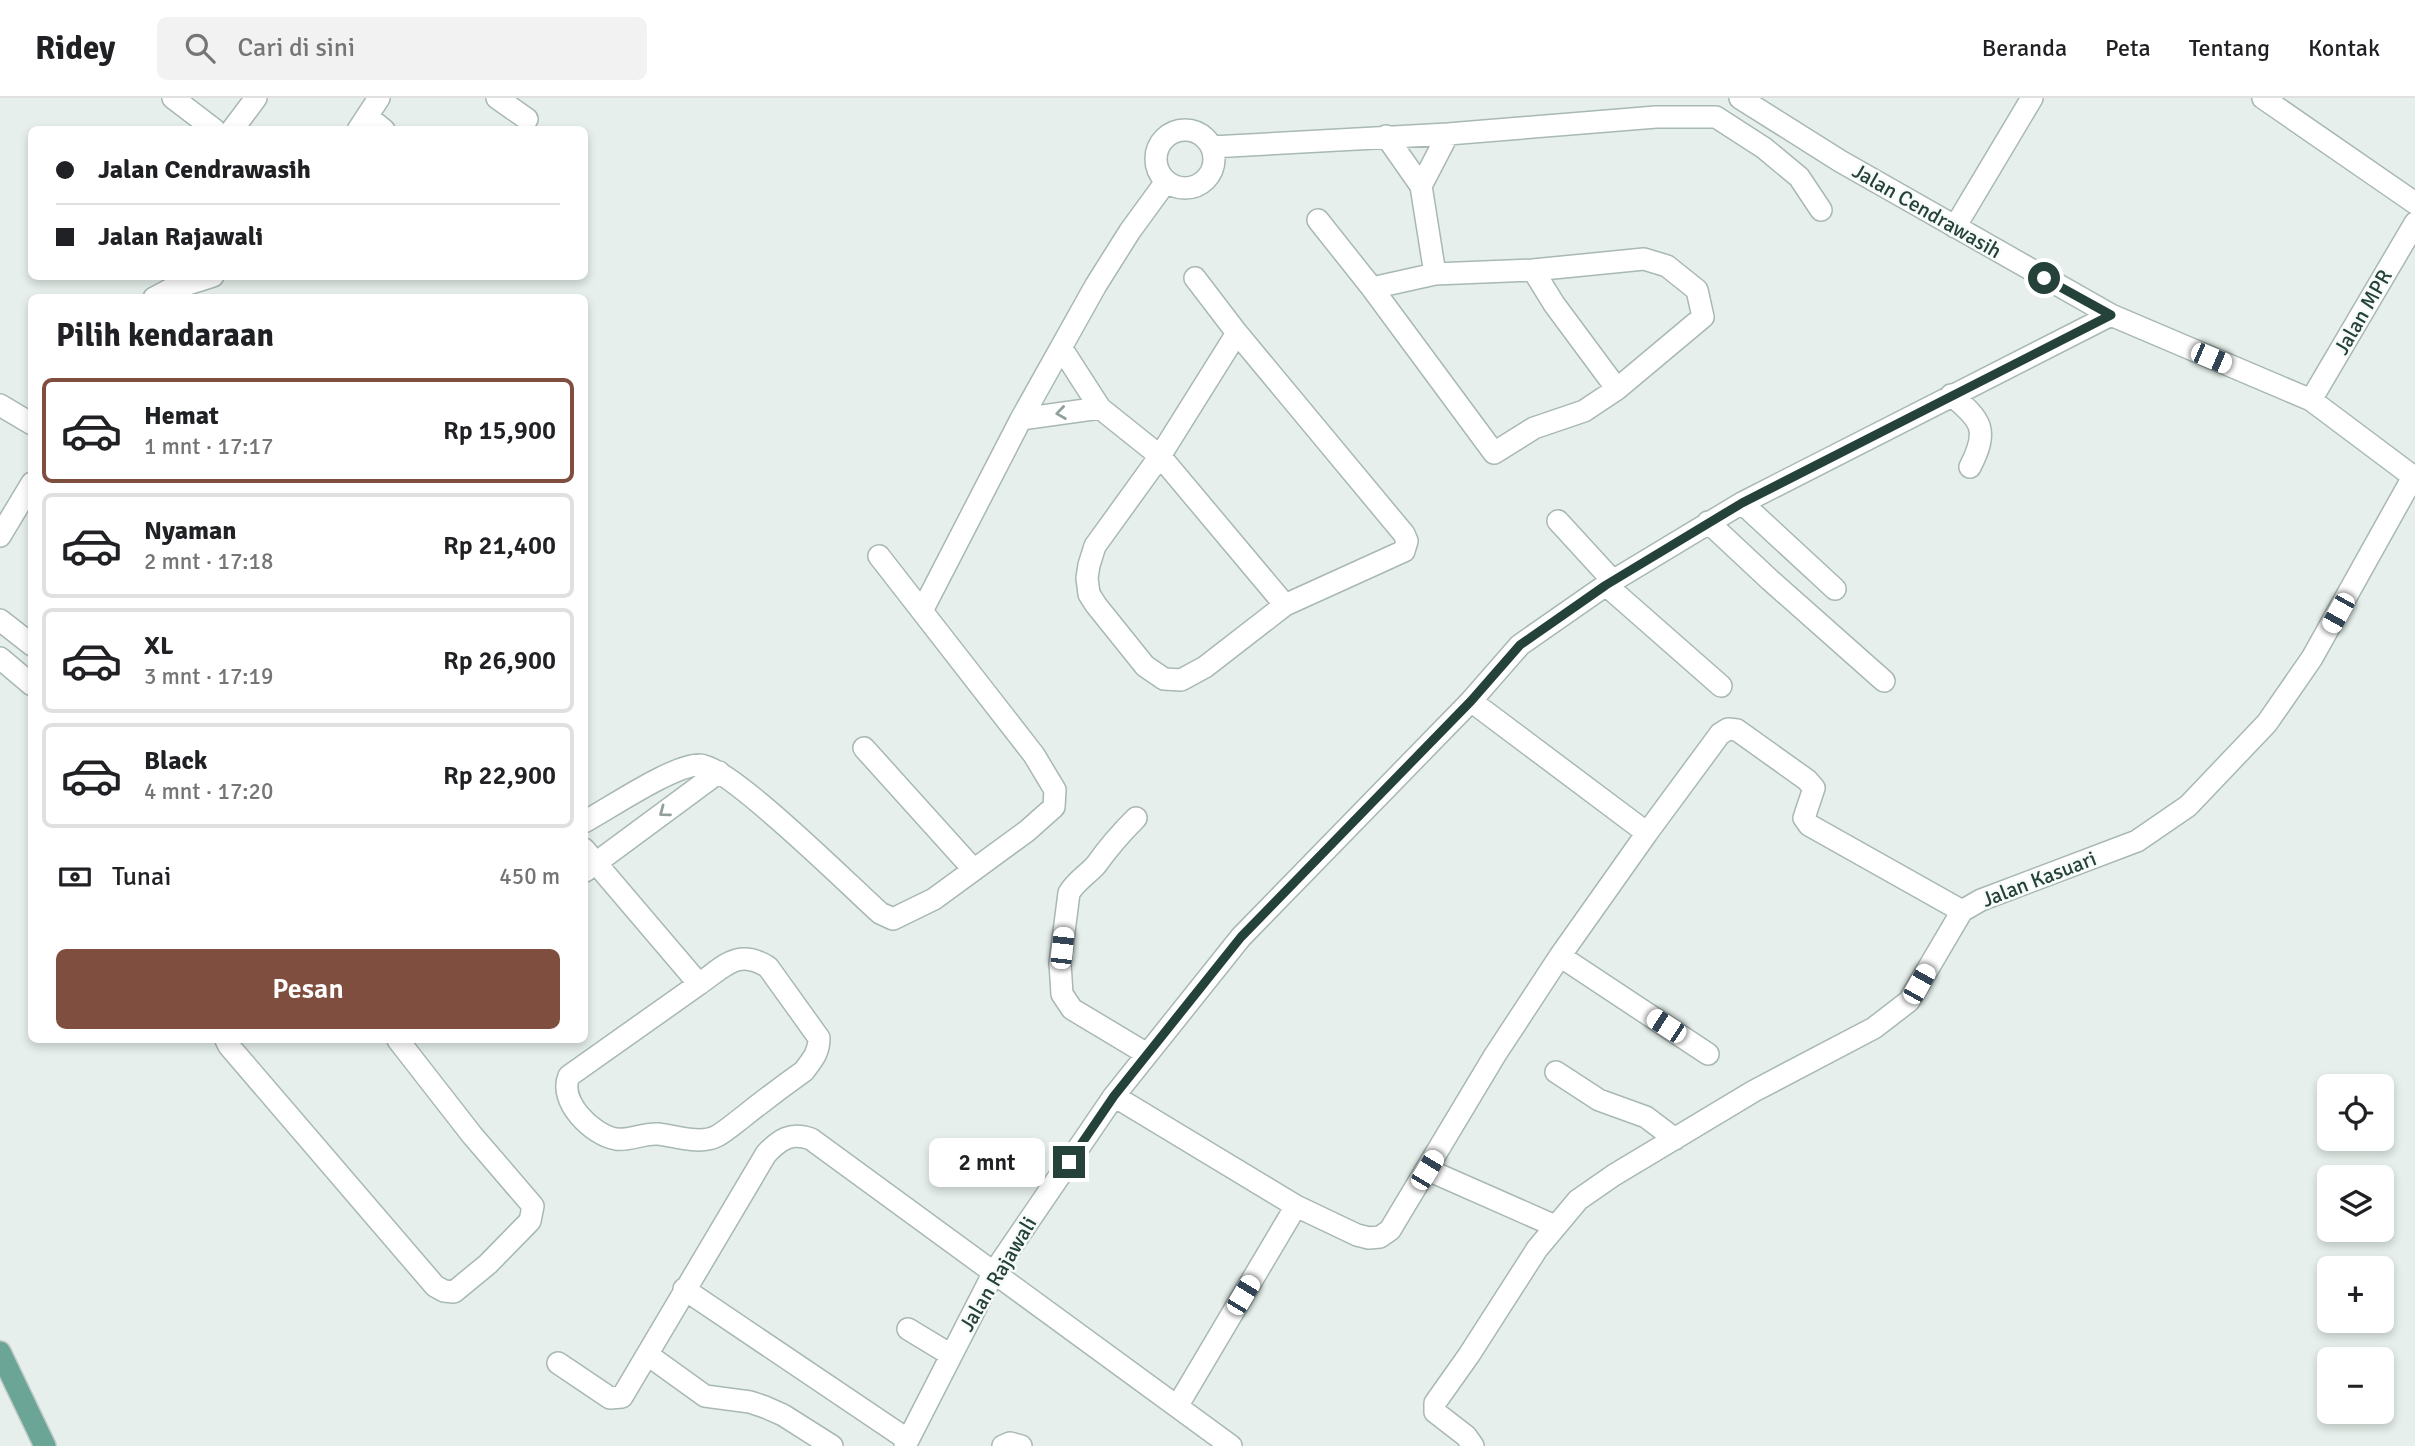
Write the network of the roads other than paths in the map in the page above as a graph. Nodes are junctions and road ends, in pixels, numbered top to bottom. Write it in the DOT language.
graph roads {
  1 [pos="173,98"];
  2 [pos="256,98"];
  3 [pos="497,98"];
  4 [pos="1740,98"];
  5 [pos="2032,98"];
  6 [pos="2263,98"];
  7 [pos="527,119"];
  8 [pos="210,126"];
  9 [pos="235,126"];
  10 [pos="1448,134"];
  11 [pos="1386,136"];
  12 [pos="1212,147"];
  13 [pos="1165,183"];
  14 [pos="1421,186"];
  15 [pos="2415,203"];
  16 [pos="1821,210"];
  17 [pos="1318,220"];
  18 [pos="2415,223"];
  19 [pos="1955,227"];
  20 [pos="1533,270"];
  21 [pos="1435,274"];
  22 [pos="1195,278"];
  23 [pos="200,280"];
  24 [pos="1372,288"];
  25 [pos="162,294"];
  26 [pos="2111,315"];
  27 [pos="1237,333"];
  28 [pos="1062,349"];
  29 [pos="1617,389"];
  30 [pos="1951,396"];
  31 [pos="2311,400"];
  32 [pos="0,405"];
  33 [pos="1100,408"];
  34 [pos="1021,419"];
  35 [pos="28,422"];
  36 [pos="1160,456"];
  37 [pos="1970,467"];
  38 [pos="2414,478"];
  39 [pos="28,490"];
  40 [pos="1742,503"];
  41 [pos="1558,521"];
  42 [pos="1709,522"];
  43 [pos="0,536"];
  44 [pos="879,556"];
  45 [pos="1609,583"];
  46 [pos="1835,589"];
  47 [pos="1284,605"];
  48 [pos="923,609"];
  49 [pos="0,620"];
  50 [pos="28,642"];
  51 [pos="0,658"];
  52 [pos="1884,681"];
  53 [pos="28,682"];
  54 [pos="1721,686"];
  55 [pos="1471,701"];
  56 [pos="864,748"];
  57 [pos="719,772"];
  58 [pos="1136,818"];
  59 [pos="588,820"];
  60 [pos="1647,833"];
  61 [pos="588,861"];
  62 [pos="974,870"];
  63 [pos="1962,911"];
  64 [pos="1560,956"];
  65 [pos="699,984"];
  66 [pos="228,1043"];
  67 [pos="400,1043"];
  68 [pos="1147,1054"];
  69 [pos="1708,1054"];
  70 [pos="1556,1072"];
  71 [pos="1114,1096"];
  72 [pos="1675,1139"];
  73 [pos="1427,1170"];
  74 [pos="1296,1206"];
  75 [pos="1555,1226"];
  76 [pos="994,1272"];
  77 [pos="684,1289"];
  78 [pos="908,1329"];
  79 [pos="0,1352"];
  80 [pos="648,1354"];
  81 [pos="951,1355"];
  82 [pos="558,1363"];
  83 [pos="1178,1405"];
  84 [pos="906,1443"];
  85 [pos="45,1446"];
  86 [pos="832,1446"];
  87 [pos="1003,1446"];
  88 [pos="1021,1446"];
  89 [pos="1231,1446"];
  90 [pos="1473,1446"];
  1 -- 8 [label="street"];
  2 -- 9 [label="street"];
  3 -- 7 [label="street"];
  4 -- 19 [label="street, Jalan Cendrawasih"];
  5 -- 19 [label="street"];
  6 -- 15 [label="street"];
  10 -- 11 [label="street"];
  10 -- 14 [label="street"];
  10 -- 16 [label="street"];
  11 -- 12 [label="street"];
  11 -- 14 [label="street"];
  12 -- 13 [label="street"];
  12 -- 13 [label="street"];
  13 -- 28 [label="street"];
  14 -- 21 [label="street"];
  17 -- 24 [label="street"];
  18 -- 31 [label="street, Jalan MPR"];
  19 -- 26 [label="street, Jalan Cendrawasih"];
  20 -- 21 [label="street"];
  20 -- 29 [label="street"];
  20 -- 29 [label="street"];
  21 -- 24 [label="street"];
  22 -- 27 [label="street"];
  23 -- 25 [label="street"];
  24 -- 29 [label="street"];
  26 -- 30 [label="street, Jalan Rajawali"];
  26 -- 31 [label="street, Jalan Cendrawasih"];
  27 -- 36 [label="street"];
  27 -- 47 [label="street"];
  28 -- 33 [label="street"];
  28 -- 34 [label="street"];
  30 -- 37 [label="street"];
  30 -- 40 [label="street, Jalan Rajawali"];
  31 -- 38 [label="street, Jalan Cendrawasih"];
  32 -- 35 [label="street"];
  33 -- 34 [label="street, one-way"];
  33 -- 36 [label="street"];
  34 -- 48 [label="street"];
  36 -- 47 [label="street"];
  36 -- 47 [label="street"];
  38 -- 63 [label="street, Jalan Kasuari"];
  39 -- 43 [label="street"];
  40 -- 42 [label="street, Jalan Rajawali"];
  40 -- 46 [label="street"];
  41 -- 45 [label="street"];
  42 -- 45 [label="street, Jalan Rajawali"];
  42 -- 52 [label="street"];
  44 -- 48 [label="street"];
  45 -- 54 [label="street"];
  45 -- 55 [label="street, Jalan Rajawali"];
  48 -- 62 [label="street"];
  49 -- 50 [label="street"];
  51 -- 53 [label="street"];
  55 -- 60 [label="street"];
  55 -- 68 [label="street, Jalan Rajawali"];
  56 -- 62 [label="street"];
  57 -- 59 [label="street"];
  57 -- 61 [label="street, one-way"];
  57 -- 62 [label="street"];
  58 -- 68 [label="street"];
  60 -- 63 [label="street"];
  60 -- 64 [label="street"];
  61 -- 65 [label="street"];
  63 -- 72 [label="street, Jalan Kasuari"];
  64 -- 69 [label="street"];
  64 -- 73 [label="street"];
  65 -- 65 [label="street"];
  66 -- 67 [label="street"];
  68 -- 71 [label="street, Jalan Rajawali"];
  70 -- 72 [label="street"];
  71 -- 74 [label="street"];
  71 -- 76 [label="street, Jalan Rajawali"];
  72 -- 75 [label="street, Jalan Kasuari"];
  73 -- 74 [label="street"];
  73 -- 75 [label="street"];
  74 -- 83 [label="street"];
  75 -- 90 [label="street, Jalan Kasuari"];
  76 -- 77 [label="street"];
  76 -- 81 [label="street, Jalan Rajawali"];
  76 -- 83 [label="street"];
  77 -- 80 [label="street"];
  77 -- 84 [label="street"];
  78 -- 81 [label="street"];
  79 -- 85 [label="main road"];
  80 -- 82 [label="street"];
  80 -- 86 [label="street"];
  81 -- 84 [label="street, Jalan Rajawali"];
  83 -- 89 [label="street"];
  87 -- 88 [label="street"];
}
